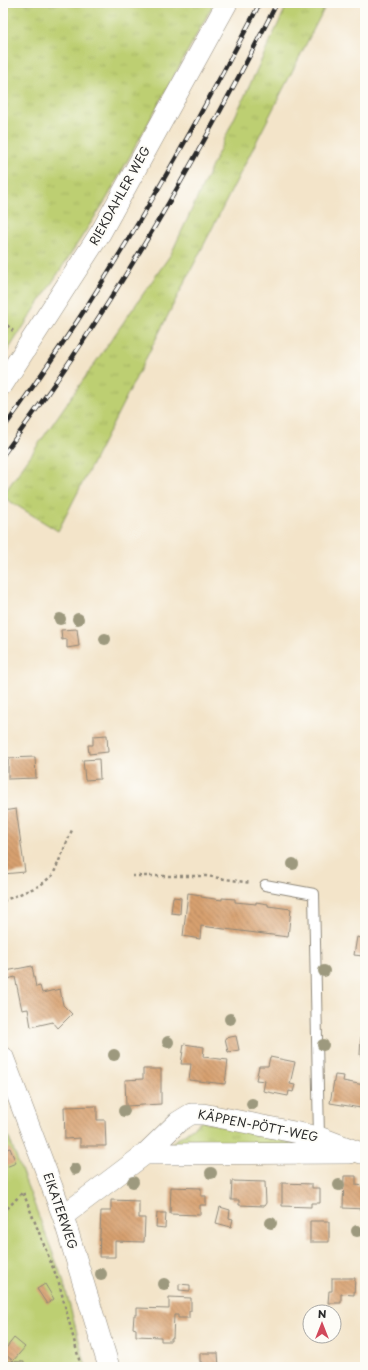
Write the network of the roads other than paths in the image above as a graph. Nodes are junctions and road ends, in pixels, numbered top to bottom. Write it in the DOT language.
graph roads {
  1 [pos="227,3"];
  2 [pos="3,384"];
  3 [pos="265,885"];
  4 [pos="3,1057"];
  5 [pos="319,1137"];
  6 [pos="363,1153"];
  7 [pos="145,1154"];
  8 [pos="63,1216"];
  9 [pos="109,1367"];
  1 -- 2 [label="street, RIEKDAHLER WEG"];
  3 -- 5 [label="lane"];
  4 -- 8 [label="street, EIKATERWEG"];
  5 -- 6 [label="street, KÄPPEN-PÖTT-WEG"];
  5 -- 7 [label="street, KÄPPEN-PÖTT-WEG"];
  6 -- 7 [label="street, KÄPPEN-PÖTT-WEG"];
  7 -- 8 [label="street, KÄPPEN-PÖTT-WEG"];
  8 -- 9 [label="street, EIKATERWEG"];
}
